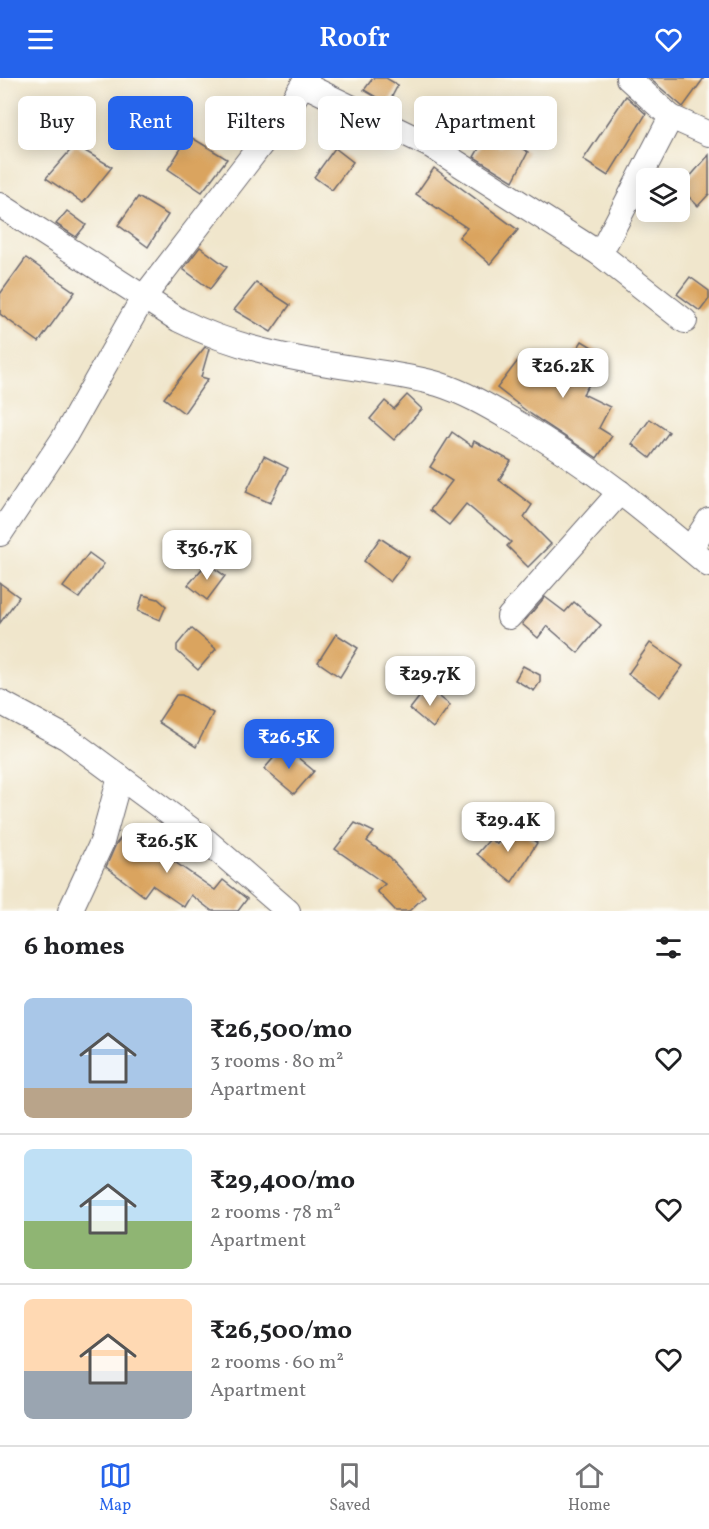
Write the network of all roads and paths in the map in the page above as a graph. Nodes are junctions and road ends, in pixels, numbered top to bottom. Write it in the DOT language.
graph roads {
  1 [pos="628,78"];
  2 [pos="305,81"];
  3 [pos="671,117"];
  4 [pos="709,134"];
  5 [pos="0,205"];
  6 [pos="600,254"];
  7 [pos="143,298"];
  8 [pos="685,321"];
  9 [pos="620,492"];
  10 [pos="709,520"];
  11 [pos="0,534"];
  12 [pos="690,549"];
  13 [pos="709,565"];
  14 [pos="509,617"];
  15 [pos="0,702"];
  16 [pos="120,777"];
  17 [pos="70,911"];
  18 [pos="288,911"];
  1 -- 3 [label="street"];
  2 -- 6 [label="street"];
  2 -- 7 [label="street"];
  3 -- 4 [label="street"];
  3 -- 6 [label="street"];
  5 -- 7 [label="street"];
  6 -- 8 [label="street"];
  7 -- 9 [label="street"];
  7 -- 11 [label="street"];
  9 -- 12 [label="street"];
  9 -- 14 [label="street"];
  10 -- 12 [label="street"];
  12 -- 13 [label="street"];
  15 -- 16 [label="street"];
  16 -- 17 [label="street"];
  16 -- 18 [label="street"];
}
